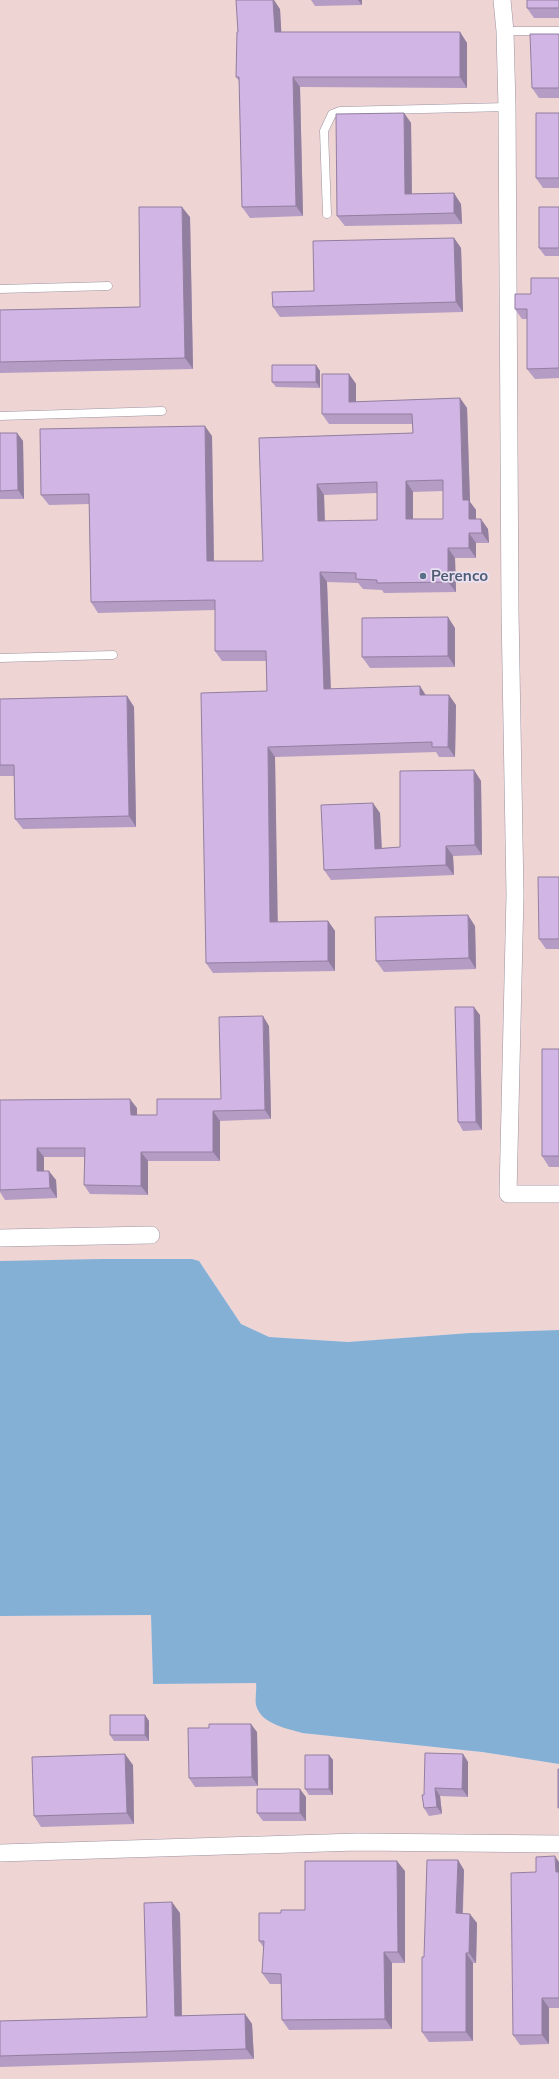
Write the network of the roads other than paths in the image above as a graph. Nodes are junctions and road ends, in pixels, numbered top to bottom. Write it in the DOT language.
graph roads {
  1 [pos="502,0"];
  2 [pos="505,31"];
  3 [pos="559,31"];
  4 [pos="507,107"];
  5 [pos="327,214"];
  6 [pos="108,286"];
  7 [pos="0,289"];
  8 [pos="162,411"];
  9 [pos="0,416"];
  10 [pos="113,655"];
  11 [pos="0,658"];
  12 [pos="559,1194"];
  13 [pos="151,1235"];
  14 [pos="0,1238"];
  15 [pos="559,1844"];
  16 [pos="0,1853"];
  1 -- 2 [label="street"];
  2 -- 3 [label="lane"];
  2 -- 4 [label="street"];
  4 -- 5 [label="lane"];
  4 -- 12 [label="street"];
  6 -- 7 [label="lane"];
  8 -- 9 [label="lane"];
  10 -- 11 [label="lane"];
  13 -- 14 [label="street"];
  15 -- 16 [label="street"];
}
